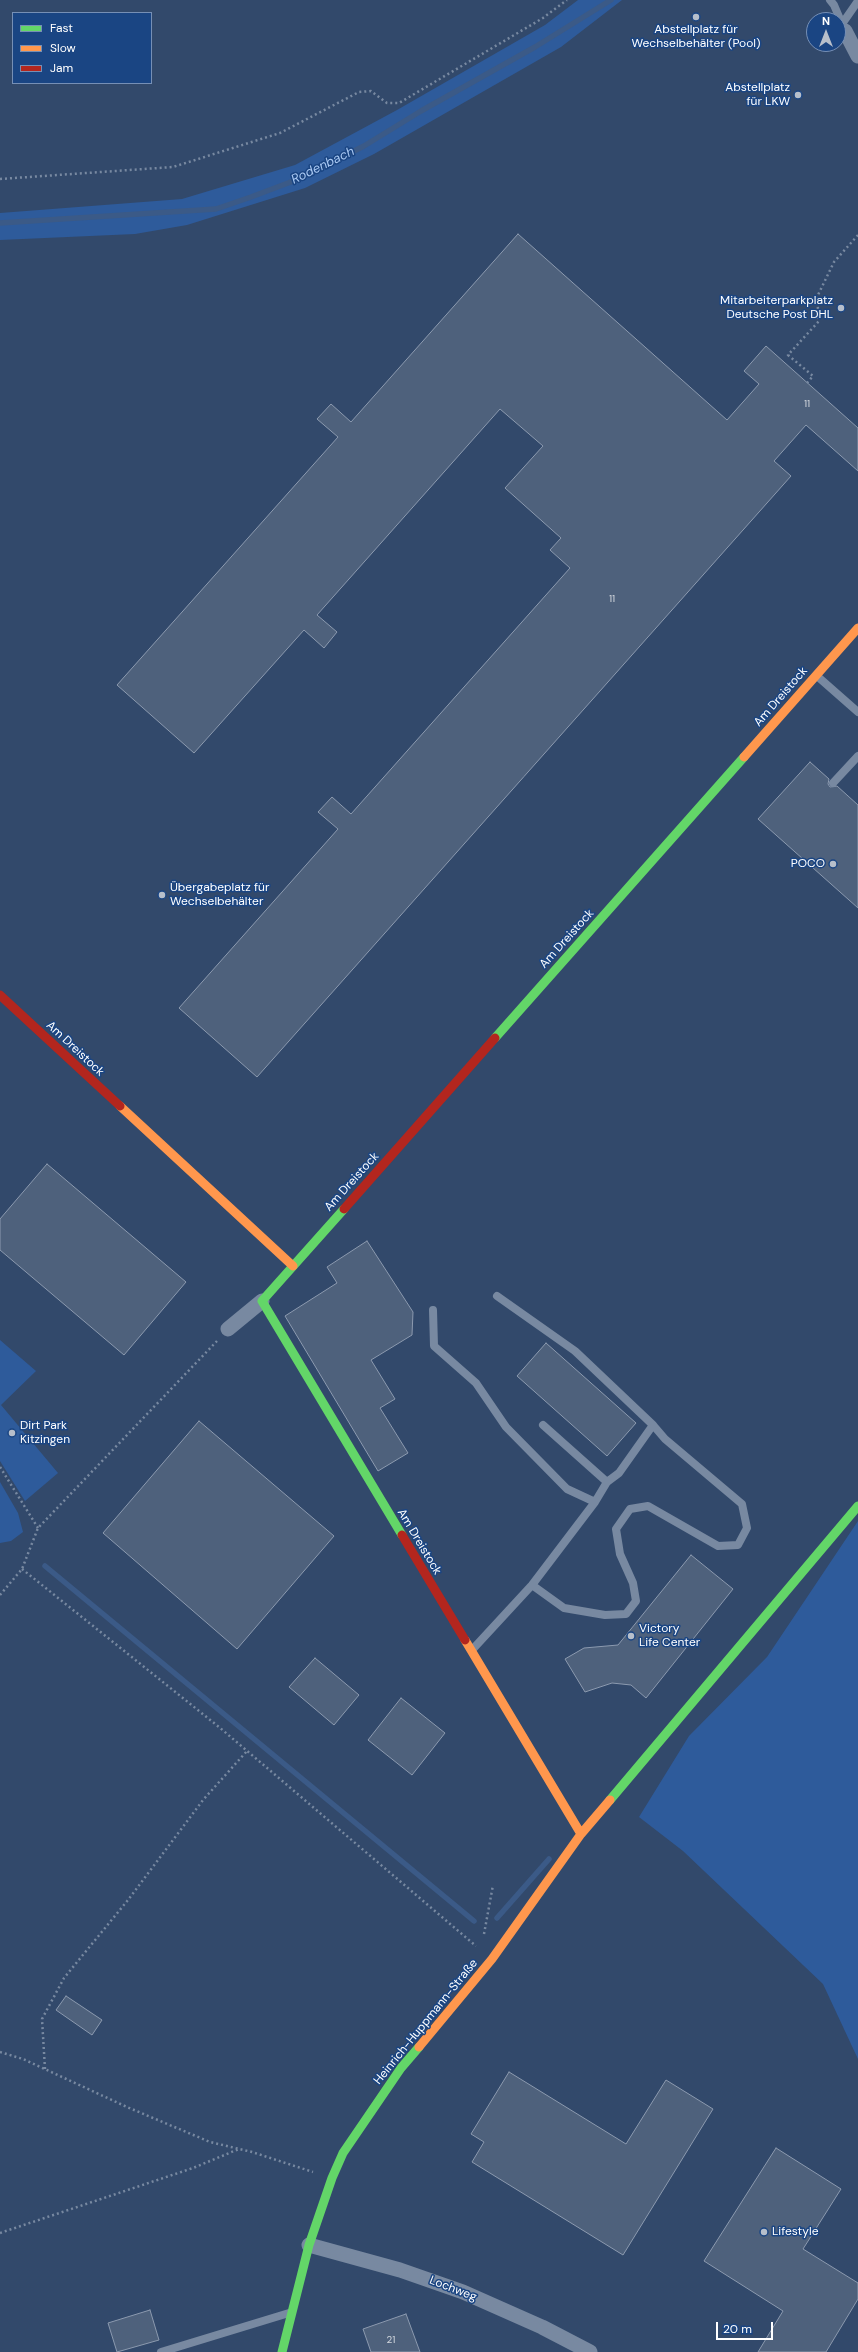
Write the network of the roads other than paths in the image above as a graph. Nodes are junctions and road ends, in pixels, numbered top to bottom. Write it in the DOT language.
graph roads {
  1 [pos="830,0"];
  2 [pos="858,1"];
  3 [pos="836,12"];
  4 [pos="846,24"];
  5 [pos="846,32"];
  6 [pos="857,53"];
  7 [pos="858,628"];
  8 [pos="816,675"];
  9 [pos="858,712"];
  10 [pos="858,756"];
  11 [pos="834,783"];
  12 [pos="0,996"];
  13 [pos="293,1266"];
  14 [pos="497,1296"];
  15 [pos="262,1301"];
  16 [pos="433,1310"];
  17 [pos="228,1329"];
  18 [pos="543,1425"];
  19 [pos="653,1425"];
  20 [pos="607,1482"];
  21 [pos="596,1502"];
  22 [pos="858,1506"];
  23 [pos="532,1585"];
  24 [pos="470,1652"];
  25 [pos="581,1834"];
  26 [pos="309,2246"];
  27 [pos="292,2312"];
  28 [pos="161,2352"];
  29 [pos="282,2352"];
  30 [pos="590,2352"];
  1 -- 3 [label="lane"];
  2 -- 4 [label="lane"];
  5 -- 6 [label="street"];
  7 -- 8 [label="street, Am Dreistock"];
  8 -- 9 [label="lane"];
  8 -- 13 [label="street, Am Dreistock"];
  10 -- 11 [label="lane"];
  12 -- 13 [label="street, Am Dreistock"];
  13 -- 15 [label="street, Am Dreistock"];
  14 -- 19 [label="lane"];
  15 -- 17 [label="street"];
  15 -- 24 [label="street, Am Dreistock"];
  16 -- 21 [label="lane"];
  18 -- 20 [label="lane"];
  19 -- 20 [label="lane"];
  19 -- 23 [label="lane"];
  20 -- 21 [label="lane"];
  21 -- 23 [label="lane"];
  22 -- 25 [label="street, Heinrich-Huppmann-Straße"];
  23 -- 24 [label="lane"];
  24 -- 25 [label="street, Am Dreistock"];
  25 -- 26 [label="street, Heinrich-Huppmann-Straße"];
  26 -- 27 [label="street, Heinrich-Huppmann-Straße"];
  26 -- 30 [label="street, Lochweg"];
  27 -- 28 [label="lane"];
  27 -- 29 [label="street, Heinrich-Huppmann-Straße"];
}
